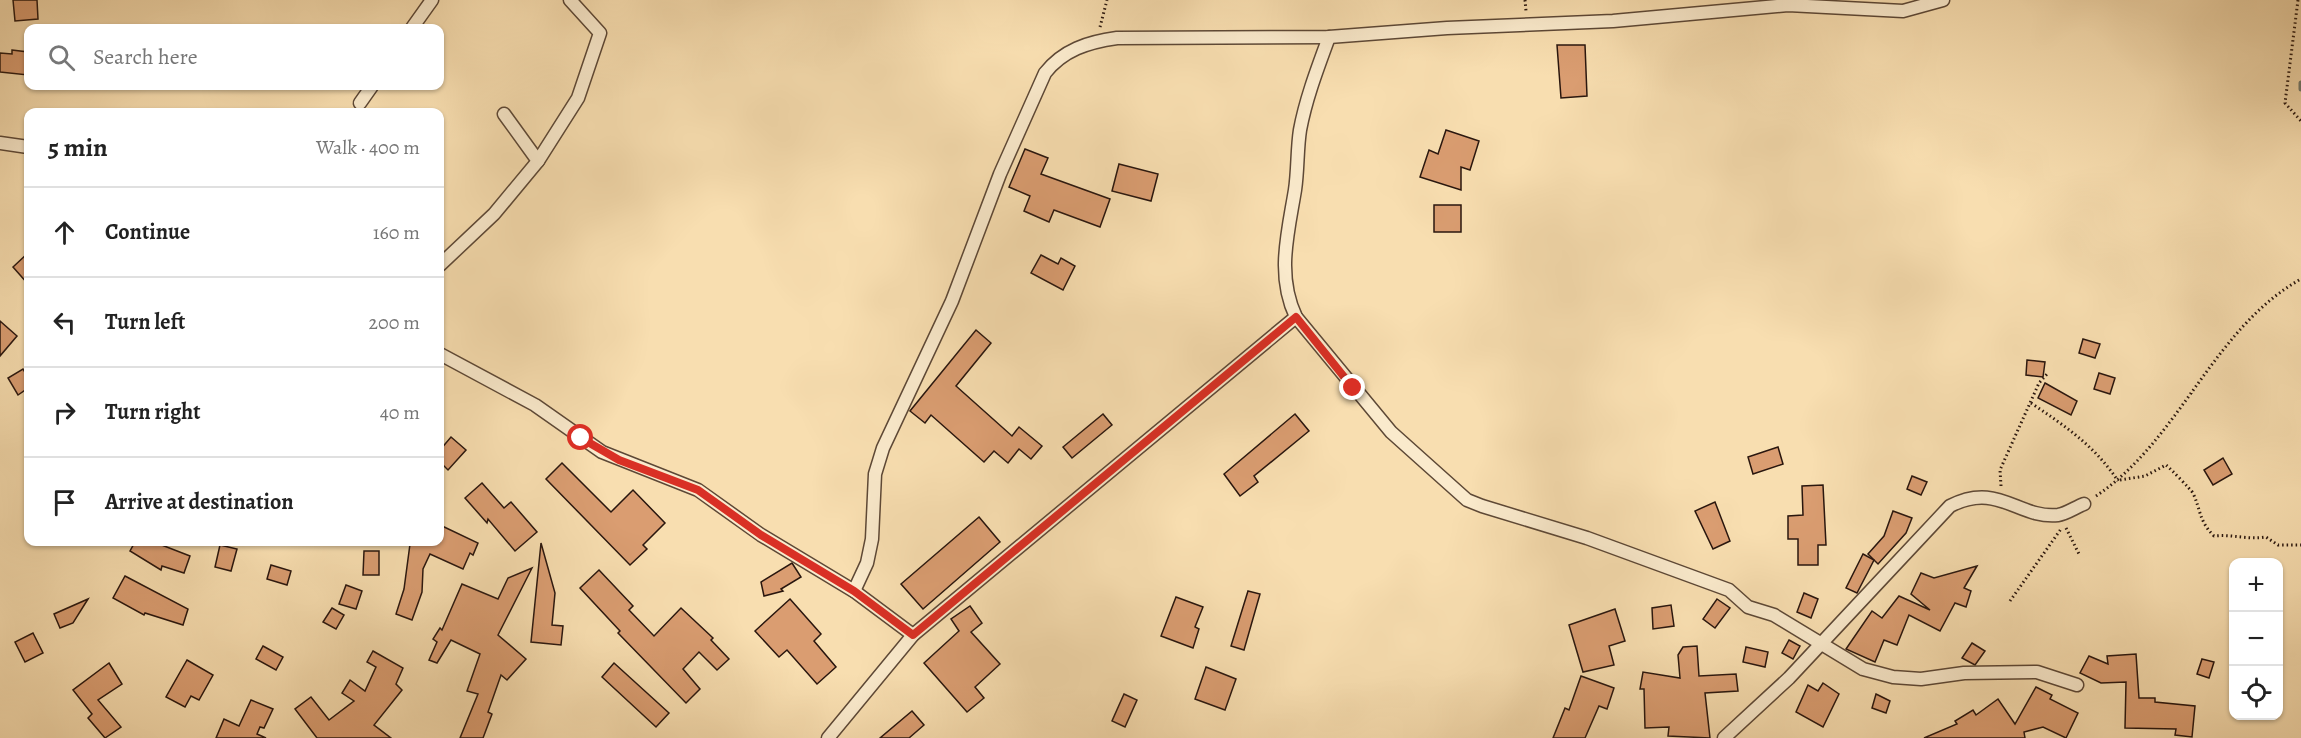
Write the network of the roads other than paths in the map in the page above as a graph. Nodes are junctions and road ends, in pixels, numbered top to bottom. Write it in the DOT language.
graph roads {
  1 [pos="432,0"];
  2 [pos="570,0"];
  3 [pos="1942,0"];
  4 [pos="415,24"];
  5 [pos="1329,37"];
  6 [pos="369,90"];
  7 [pos="360,103"];
  8 [pos="504,114"];
  9 [pos="0,143"];
  10 [pos="24,146"];
  11 [pos="538,160"];
  12 [pos="444,261"];
  13 [pos="1296,317"];
  14 [pos="444,356"];
  15 [pos="2084,504"];
  16 [pos="854,591"];
  17 [pos="913,635"];
  18 [pos="1821,644"];
  19 [pos="2077,685"];
  20 [pos="834,736"];
  21 [pos="1724,738"];
  1 -- 4 [label="street"];
  2 -- 11 [label="street"];
  3 -- 5 [label="street"];
  5 -- 13 [label="street"];
  5 -- 16 [label="street"];
  6 -- 7 [label="street"];
  8 -- 11 [label="street"];
  9 -- 10 [label="street"];
  11 -- 12 [label="street"];
  13 -- 17 [label="street"];
  13 -- 18 [label="street"];
  14 -- 16 [label="street"];
  15 -- 18 [label="street"];
  16 -- 17 [label="street"];
  17 -- 20 [label="street"];
  18 -- 19 [label="street"];
  18 -- 21 [label="street"];
}
